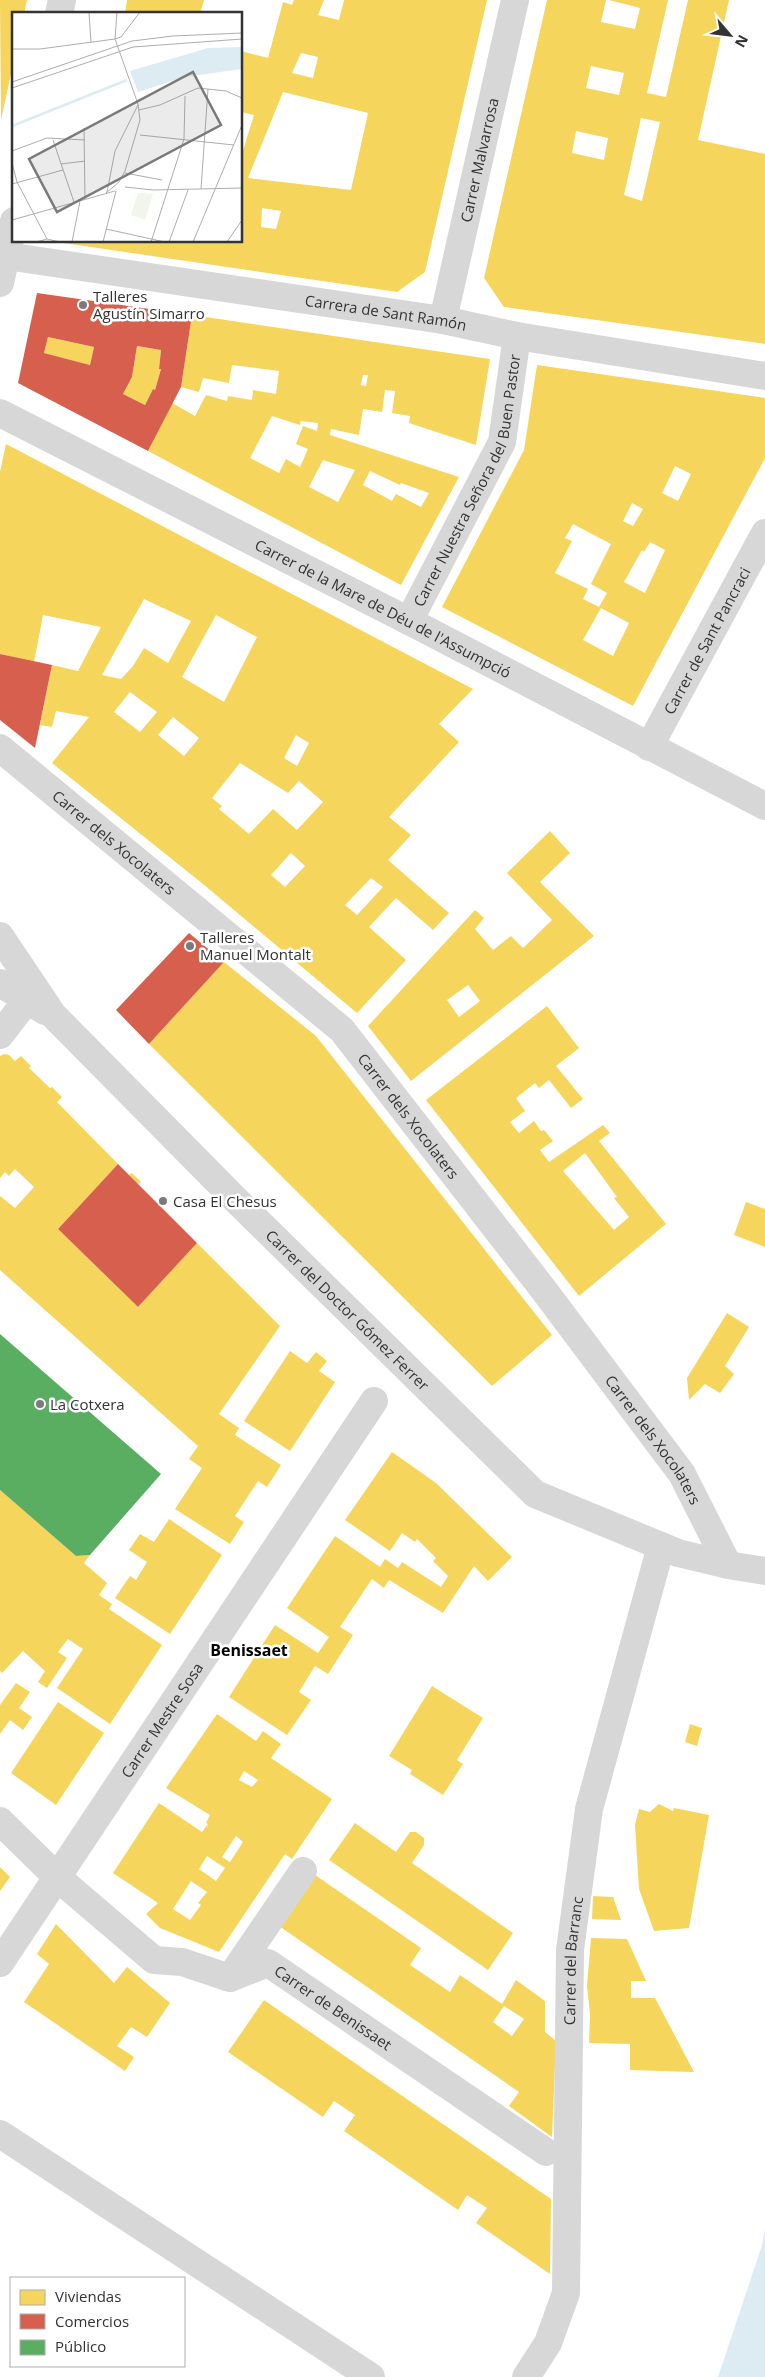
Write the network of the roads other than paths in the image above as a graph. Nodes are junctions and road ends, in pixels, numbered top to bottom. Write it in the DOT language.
graph roads {
  1 [pos="515,0"];
  2 [pos="12,230"];
  3 [pos="6,256"];
  4 [pos="0,283"];
  5 [pos="443,320"];
  6 [pos="517,336"];
  7 [pos="765,376"];
  8 [pos="0,413"];
  9 [pos="765,533"];
  10 [pos="409,621"];
  11 [pos="649,747"];
  12 [pos="0,748"];
  13 [pos="765,806"];
  14 [pos="0,936"];
  15 [pos="0,983"];
  16 [pos="27,1000"];
  17 [pos="53,1016"];
  18 [pos="0,1035"];
  19 [pos="374,1400"];
  20 [pos="670,1549"];
  21 [pos="745,1568"];
  22 [pos="0,1822"];
  23 [pos="303,1871"];
  24 [pos="58,1878"];
  25 [pos="0,1963"];
  26 [pos="230,1978"];
  27 [pos="0,2134"];
  28 [pos="546,2152"];
  29 [pos="371,2377"];
  30 [pos="526,2377"];
  1 -- 5 [label="street, Carrer Malvarrosa"];
  2 -- 3 [label="street"];
  3 -- 4 [label="street"];
  3 -- 5 [label="street, Carrera de Sant Ramón"];
  5 -- 6 [label="street, Carrera de Sant Ramón"];
  6 -- 7 [label="street, Carrera de Sant Ramón"];
  6 -- 10 [label="street, Carrer Nuestra Señora del Buen Pastor"];
  8 -- 10 [label="street, Carrer de la Mare de Déu de l'Assumpció"];
  9 -- 11 [label="street, Carrer de Sant Pancraci"];
  10 -- 11 [label="street, Carrer de la Mare de Déu de l'Assumpció"];
  11 -- 13 [label="street, Carrer de la Mare de Déu de l'Assumpció"];
  12 -- 21 [label="street, Carrer dels Xocolaters"];
  14 -- 17 [label="street, Carrer del Doctor Gómez Ferrer"];
  15 -- 16 [label="street, Carrer del Doctor Gómez Ferrer"];
  16 -- 17 [label="street, Carrer del Doctor Gómez Ferrer"];
  16 -- 18 [label="street"];
  17 -- 20 [label="street, Carrer del Doctor Gómez Ferrer"];
  19 -- 24 [label="street, Carrer Mestre Sosa"];
  20 -- 21 [label="street, Carrer del Doctor Gómez Ferrer"];
  20 -- 30 [label="street, Carrer del Barranc"];
  22 -- 24 [label="street"];
  23 -- 26 [label="street"];
  24 -- 25 [label="street, Carrer Mestre Sosa"];
  24 -- 26 [label="street"];
  26 -- 28 [label="street, Carrer de Benissaet"];
  27 -- 29 [label="street"];
}
